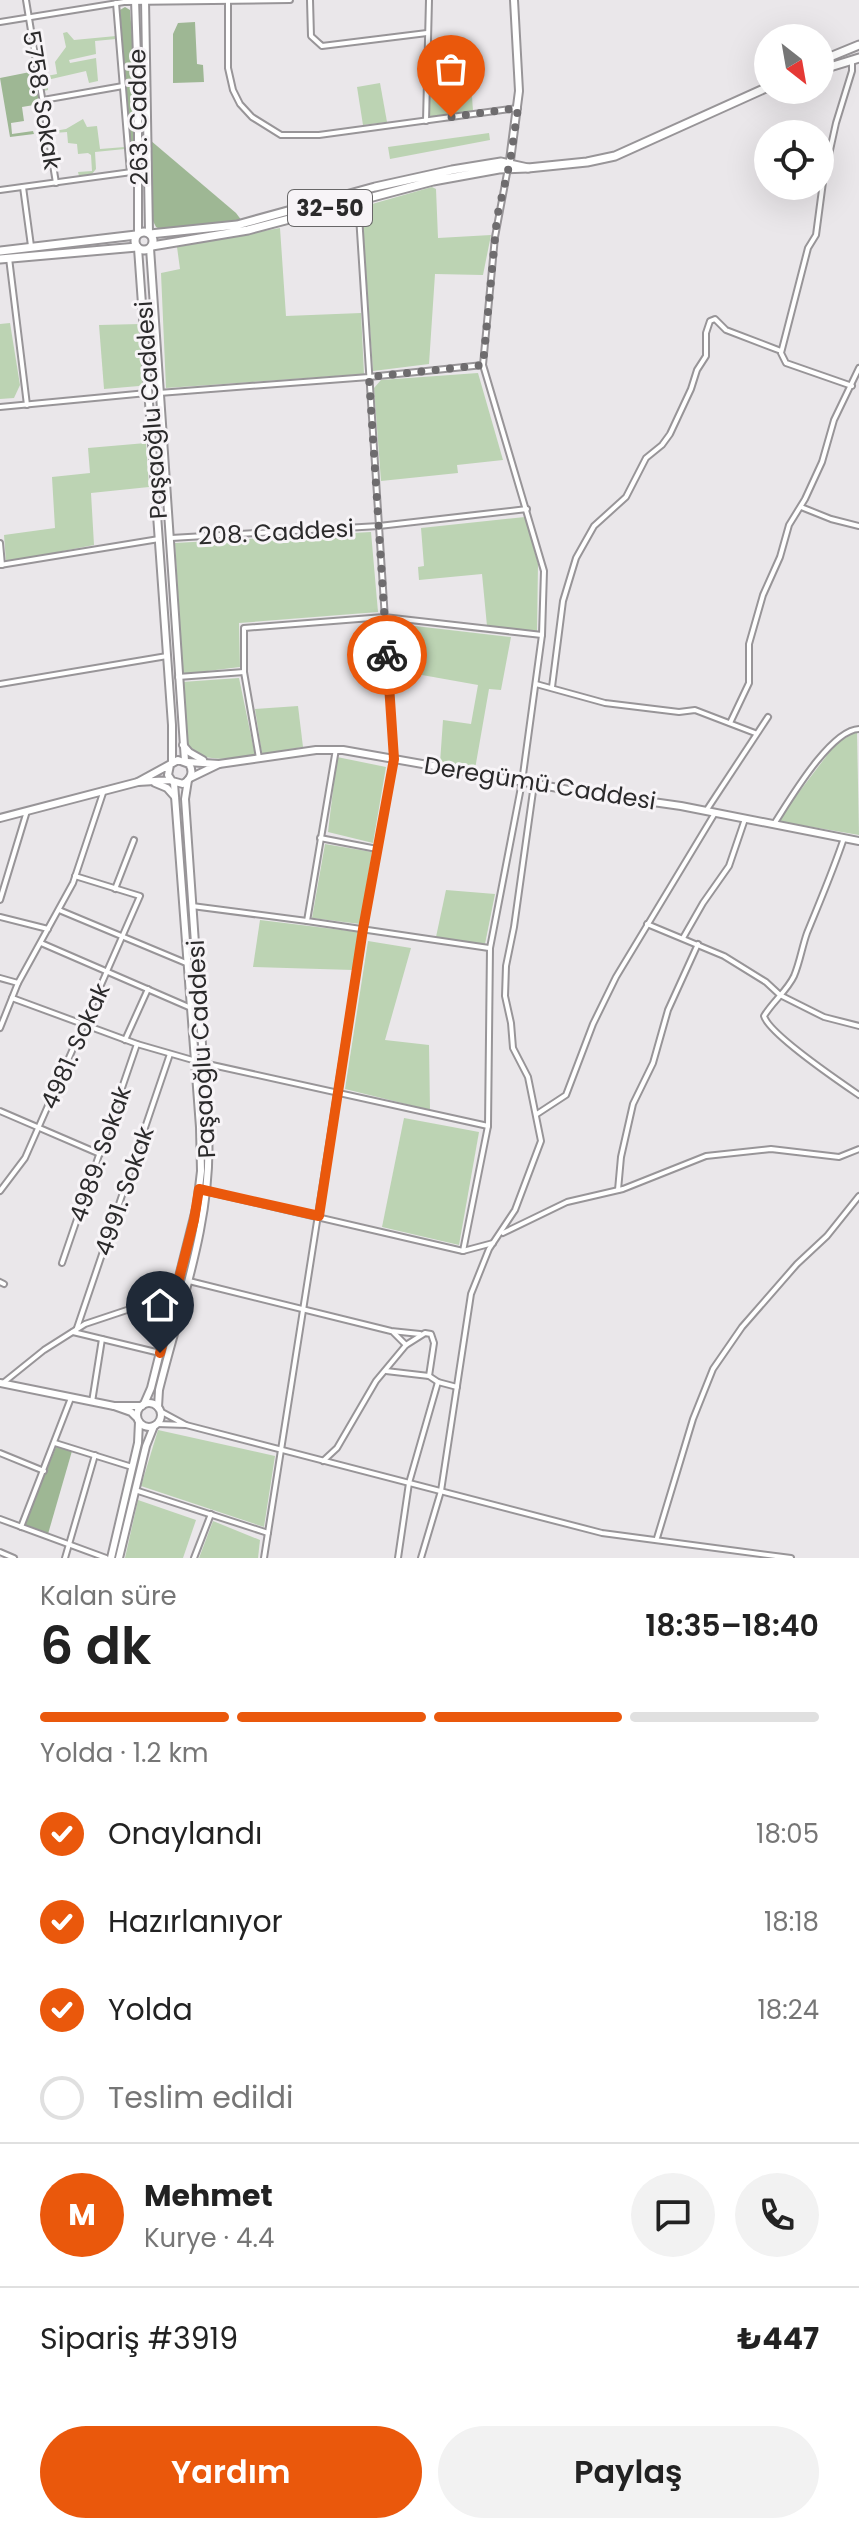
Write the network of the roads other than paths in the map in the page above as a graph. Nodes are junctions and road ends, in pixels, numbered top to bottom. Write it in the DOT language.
graph roads {
  1 [pos="26,0"];
  2 [pos="228,0"];
  3 [pos="290,0"];
  4 [pos="310,0"];
  5 [pos="429,0"];
  6 [pos="514,0"];
  7 [pos="131,1"];
  8 [pos="145,1"];
  9 [pos="116,3"];
  10 [pos="29,17"];
  11 [pos="0,22"];
  12 [pos="427,33"];
  13 [pos="859,45"];
  14 [pos="834,55"];
  15 [pos="855,59"];
  16 [pos="834,66"];
  17 [pos="123,86"];
  18 [pos="754,93"];
  19 [pos="43,100"];
  20 [pos="518,108"];
  21 [pos="426,121"];
  22 [pos="509,165"];
  23 [pos="139,171"];
  24 [pos="130,173"];
  25 [pos="56,183"];
  26 [pos="23,187"];
  27 [pos="0,190"];
  28 [pos="358,200"];
  29 [pos="150,233"];
  30 [pos="137,234"];
  31 [pos="151,247"];
  32 [pos="31,248"];
  33 [pos="138,248"];
  34 [pos="0,251"];
  35 [pos="9,258"];
  36 [pos="0,259"];
  37 [pos="781,351"];
  38 [pos="483,365"];
  39 [pos="859,368"];
  40 [pos="369,377"];
  41 [pos="852,386"];
  42 [pos="154,393"];
  43 [pos="27,405"];
  44 [pos="0,407"];
  45 [pos="800,507"];
  46 [pos="527,509"];
  47 [pos="379,526"];
  48 [pos="859,526"];
  49 [pos="164,538"];
  50 [pos="0,543"];
  51 [pos="1,565"];
  52 [pos="384,617"];
  53 [pos="542,635"];
  54 [pos="168,656"];
  55 [pos="244,672"];
  56 [pos="177,677"];
  57 [pos="0,684"];
  58 [pos="536,684"];
  59 [pos="552,687"];
  60 [pos="768,717"];
  61 [pos="730,723"];
  62 [pos="859,729"];
  63 [pos="755,733"];
  64 [pos="182,744"];
  65 [pos="336,749"];
  66 [pos="259,758"];
  67 [pos="394,759"];
  68 [pos="186,762"];
  69 [pos="210,762"];
  70 [pos="171,764"];
  71 [pos="219,764"];
  72 [pos="189,779"];
  73 [pos="151,781"];
  74 [pos="172,781"];
  75 [pos="138,782"];
  76 [pos="522,782"];
  77 [pos="534,784"];
  78 [pos="104,790"];
  79 [pos="177,801"];
  80 [pos="27,811"];
  81 [pos="706,811"];
  82 [pos="715,813"];
  83 [pos="745,819"];
  84 [pos="0,820"];
  85 [pos="774,824"];
  86 [pos="320,838"];
  87 [pos="844,838"];
  88 [pos="134,840"];
  89 [pos="859,841"];
  90 [pos="377,849"];
  91 [pos="75,876"];
  92 [pos="115,889"];
  93 [pos="0,900"];
  94 [pos="192,906"];
  95 [pos="59,910"];
  96 [pos="0,917"];
  97 [pos="307,921"];
  98 [pos="647,924"];
  99 [pos="363,929"];
  100 [pos="48,930"];
  101 [pos="123,937"];
  102 [pos="683,938"];
  103 [pos="41,943"];
  104 [pos="698,944"];
  105 [pos="490,948"];
  106 [pos="188,964"];
  107 [pos="107,972"];
  108 [pos="0,978"];
  109 [pos="18,983"];
  110 [pos="148,989"];
  111 [pos="780,995"];
  112 [pos="12,998"];
  113 [pos="191,1008"];
  114 [pos="84,1025"];
  115 [pos="859,1026"];
  116 [pos="0,1028"];
  117 [pos="125,1040"];
  118 [pos="137,1044"];
  119 [pos="170,1054"];
  120 [pos="195,1061"];
  121 [pos="203,1063"];
  122 [pos="338,1094"];
  123 [pos="859,1095"];
  124 [pos="0,1111"];
  125 [pos="537,1114"];
  126 [pos="488,1126"];
  127 [pos="39,1128"];
  128 [pos="859,1149"];
  129 [pos="100,1154"];
  130 [pos="0,1179"];
  131 [pos="7,1183"];
  132 [pos="203,1190"];
  133 [pos="618,1190"];
  134 [pos="0,1191"];
  135 [pos="859,1196"];
  136 [pos="319,1216"];
  137 [pos="501,1234"];
  138 [pos="494,1243"];
  139 [pos="463,1251"];
  140 [pos="62,1263"];
  141 [pos="187,1280"];
  142 [pos="184,1291"];
  143 [pos="175,1294"];
  144 [pos="303,1310"];
  145 [pos="74,1330"];
  146 [pos="391,1331"];
  147 [pos="420,1334"];
  148 [pos="102,1339"];
  149 [pos="406,1345"];
  150 [pos="160,1353"];
  151 [pos="386,1371"];
  152 [pos="429,1376"];
  153 [pos="438,1382"];
  154 [pos="1,1383"];
  155 [pos="457,1387"];
  156 [pos="71,1398"];
  157 [pos="92,1402"];
  158 [pos="143,1405"];
  159 [pos="114,1406"];
  160 [pos="159,1409"];
  161 [pos="138,1420"];
  162 [pos="156,1425"];
  163 [pos="186,1425"];
  164 [pos="55,1443"];
  165 [pos="281,1448"];
  166 [pos="0,1453"];
  167 [pos="95,1455"];
  168 [pos="323,1461"];
  169 [pos="132,1467"];
  170 [pos="44,1471"];
  171 [pos="409,1483"];
  172 [pos="135,1490"];
  173 [pos="441,1491"];
  174 [pos="211,1514"];
  175 [pos="1,1521"];
  176 [pos="21,1527"];
  177 [pos="268,1533"];
  178 [pos="657,1538"];
  179 [pos="69,1544"];
  180 [pos="0,1552"];
  181 [pos="14,1558"];
  182 [pos="65,1558"];
  183 [pos="109,1558"];
  184 [pos="119,1558"];
  185 [pos="194,1558"];
  186 [pos="264,1558"];
  187 [pos="398,1558"];
  188 [pos="421,1558"];
  189 [pos="791,1558"];
  1 -- 10 [label="street, 5758. Sokak"];
  2 -- 3 [label="street"];
  2 -- 8 [label="street"];
  2 -- 21 [label="street"];
  4 -- 12 [label="street"];
  5 -- 12 [label="street"];
  6 -- 20 [label="street"];
  7 -- 8 [label="street"];
  7 -- 9 [label="street"];
  7 -- 23 [label="street, 263. Cadde"];
  8 -- 29 [label="street, 263. Cadde"];
  9 -- 10 [label="street"];
  9 -- 17 [label="street"];
  10 -- 11 [label="street"];
  10 -- 19 [label="street, 5758. Sokak"];
  12 -- 21 [label="street"];
  13 -- 14 [label="main road"];
  15 -- 16 [label="main road"];
  15 -- 37 [label="street"];
  17 -- 19 [label="street"];
  17 -- 24 [label="street"];
  18 -- 22 [label="main road, 32-50"];
  19 -- 25 [label="street, 5758. Sokak"];
  20 -- 21 [label="street"];
  20 -- 22 [label="street"];
  22 -- 28 [label="main road, 32-50"];
  22 -- 29 [label="main road, 32-50"];
  22 -- 38 [label="street"];
  23 -- 24 [label="street"];
  23 -- 30 [label="street, 263. Cadde"];
  24 -- 25 [label="street"];
  25 -- 26 [label="street"];
  26 -- 27 [label="street"];
  26 -- 32 [label="street"];
  28 -- 31 [label="main road, 32-50"];
  28 -- 40 [label="street"];
  29 -- 30 [label="main road"];
  29 -- 31 [label="main road"];
  30 -- 32 [label="main road"];
  30 -- 33 [label="main road"];
  31 -- 33 [label="main road"];
  31 -- 42 [label="street, Paşaoğlu Caddesi"];
  32 -- 34 [label="main road"];
  33 -- 35 [label="main road"];
  33 -- 42 [label="street, Paşaoğlu Caddesi"];
  35 -- 36 [label="main road"];
  35 -- 43 [label="street"];
  37 -- 41 [label="street"];
  37 -- 59 [label="street"];
  38 -- 40 [label="street"];
  38 -- 46 [label="street"];
  39 -- 41 [label="street"];
  40 -- 42 [label="street"];
  40 -- 47 [label="street"];
  41 -- 45 [label="street"];
  42 -- 43 [label="street"];
  42 -- 49 [label="street, Paşaoğlu Caddesi"];
  43 -- 44 [label="street"];
  45 -- 48 [label="street"];
  45 -- 61 [label="street"];
  46 -- 47 [label="street, 208. Caddesi"];
  46 -- 53 [label="street"];
  47 -- 49 [label="street, 208. Caddesi"];
  47 -- 52 [label="street"];
  49 -- 51 [label="street, 208. Caddesi"];
  49 -- 54 [label="street, Paşaoğlu Caddesi"];
  49 -- 56 [label="street, Paşaoğlu Caddesi"];
  50 -- 51 [label="street"];
  52 -- 53 [label="street"];
  52 -- 55 [label="street"];
  52 -- 67 [label="street"];
  53 -- 58 [label="street"];
  54 -- 57 [label="street"];
  54 -- 70 [label="street, Paşaoğlu Caddesi"];
  55 -- 56 [label="street"];
  55 -- 66 [label="street"];
  56 -- 64 [label="street, Paşaoğlu Caddesi"];
  58 -- 59 [label="street"];
  58 -- 76 [label="street"];
  59 -- 61 [label="street"];
  60 -- 63 [label="street"];
  61 -- 63 [label="street"];
  62 -- 85 [label="street"];
  63 -- 81 [label="street"];
  64 -- 68 [label="street, Paşaoğlu Caddesi"];
  64 -- 69 [label="street"];
  65 -- 66 [label="street, Deregümü Caddesi"];
  65 -- 67 [label="street, Deregümü Caddesi"];
  65 -- 86 [label="street"];
  66 -- 71 [label="street, Deregümü Caddesi"];
  67 -- 76 [label="street, Deregümü Caddesi"];
  67 -- 90 [label="street"];
  68 -- 69 [label="street, Deregümü Caddesi"];
  68 -- 70 [label="street"];
  68 -- 72 [label="street"];
  69 -- 71 [label="street, Deregümü Caddesi"];
  70 -- 74 [label="street"];
  70 -- 75 [label="street"];
  71 -- 72 [label="street, Deregümü Caddesi"];
  72 -- 74 [label="street"];
  72 -- 94 [label="street, Paşaoğlu Caddesi"];
  73 -- 74 [label="street"];
  73 -- 75 [label="street"];
  73 -- 79 [label="street"];
  74 -- 79 [label="street, Paşaoğlu Caddesi"];
  75 -- 78 [label="street"];
  76 -- 77 [label="street, Deregümü Caddesi"];
  76 -- 105 [label="street"];
  77 -- 81 [label="street, Deregümü Caddesi"];
  77 -- 125 [label="street"];
  78 -- 80 [label="street"];
  78 -- 91 [label="street"];
  79 -- 106 [label="street, Paşaoğlu Caddesi"];
  80 -- 84 [label="street"];
  80 -- 93 [label="street"];
  81 -- 82 [label="street, Deregümü Caddesi"];
  82 -- 83 [label="street, Deregümü Caddesi"];
  82 -- 98 [label="street"];
  83 -- 85 [label="street, Deregümü Caddesi"];
  83 -- 102 [label="street"];
  85 -- 87 [label="street, Deregümü Caddesi"];
  86 -- 90 [label="street"];
  86 -- 97 [label="street"];
  87 -- 89 [label="street, Deregümü Caddesi"];
  87 -- 111 [label="street"];
  88 -- 92 [label="street"];
  90 -- 99 [label="street"];
  91 -- 92 [label="street"];
  91 -- 95 [label="street"];
  92 -- 101 [label="street, 4981. Sokak"];
  94 -- 97 [label="street"];
  94 -- 121 [label="street, Paşaoğlu Caddesi"];
  95 -- 100 [label="street"];
  95 -- 101 [label="street"];
  96 -- 100 [label="street"];
  97 -- 99 [label="street"];
  98 -- 102 [label="street"];
  98 -- 125 [label="street"];
  99 -- 105 [label="street"];
  99 -- 122 [label="street"];
  100 -- 103 [label="street"];
  101 -- 106 [label="street"];
  101 -- 107 [label="street, 4981. Sokak"];
  102 -- 104 [label="street"];
  103 -- 107 [label="street"];
  103 -- 109 [label="street"];
  104 -- 111 [label="street"];
  104 -- 133 [label="street"];
  105 -- 126 [label="street"];
  106 -- 113 [label="street, Paşaoğlu Caddesi"];
  107 -- 110 [label="street"];
  107 -- 114 [label="street, 4981. Sokak"];
  108 -- 109 [label="street"];
  109 -- 112 [label="street"];
  110 -- 113 [label="street"];
  110 -- 117 [label="street"];
  111 -- 115 [label="street"];
  111 -- 123 [label="street"];
  112 -- 114 [label="street"];
  112 -- 116 [label="street"];
  113 -- 120 [label="street, Paşaoğlu Caddesi"];
  114 -- 117 [label="street"];
  114 -- 127 [label="street, 4981. Sokak"];
  117 -- 118 [label="street"];
  118 -- 119 [label="street"];
  118 -- 129 [label="street, 4989. Sokak"];
  119 -- 120 [label="street"];
  119 -- 145 [label="street, 4991. Sokak"];
  120 -- 121 [label="street"];
  120 -- 132 [label="street, Paşaoğlu Caddesi"];
  121 -- 122 [label="street"];
  121 -- 132 [label="street, Paşaoğlu Caddesi"];
  122 -- 126 [label="street"];
  122 -- 136 [label="street"];
  124 -- 127 [label="street"];
  125 -- 137 [label="street"];
  126 -- 139 [label="street"];
  127 -- 129 [label="street"];
  127 -- 131 [label="street, 4981. Sokak"];
  128 -- 133 [label="street"];
  129 -- 140 [label="street, 4989. Sokak"];
  130 -- 131 [label="street"];
  131 -- 134 [label="street, 4981. Sokak"];
  132 -- 136 [label="street"];
  132 -- 141 [label="street, Paşaoğlu Caddesi"];
  132 -- 143 [label="street, Paşaoğlu Caddesi"];
  133 -- 137 [label="street"];
  135 -- 178 [label="street"];
  136 -- 139 [label="street"];
  136 -- 144 [label="street"];
  137 -- 138 [label="street"];
  138 -- 139 [label="street"];
  138 -- 155 [label="street"];
  141 -- 142 [label="street, Paşaoğlu Caddesi"];
  141 -- 144 [label="street"];
  142 -- 143 [label="street"];
  142 -- 160 [label="street, Paşaoğlu Caddesi"];
  143 -- 145 [label="street"];
  143 -- 150 [label="street, Paşaoğlu Caddesi"];
  144 -- 146 [label="street"];
  144 -- 165 [label="street"];
  145 -- 148 [label="street"];
  145 -- 154 [label="street"];
  146 -- 147 [label="street"];
  146 -- 149 [label="street"];
  147 -- 149 [label="street"];
  147 -- 152 [label="street"];
  148 -- 150 [label="street"];
  148 -- 157 [label="street"];
  149 -- 151 [label="street"];
  150 -- 158 [label="street, Paşaoğlu Caddesi"];
  151 -- 152 [label="street"];
  151 -- 168 [label="street"];
  152 -- 153 [label="street"];
  153 -- 155 [label="street"];
  153 -- 171 [label="street"];
  154 -- 156 [label="street"];
  155 -- 173 [label="street"];
  156 -- 157 [label="street"];
  156 -- 164 [label="street"];
  157 -- 159 [label="street"];
  158 -- 159 [label="street"];
  158 -- 160 [label="street"];
  158 -- 161 [label="street"];
  159 -- 161 [label="street"];
  160 -- 162 [label="street"];
  160 -- 163 [label="street"];
  161 -- 162 [label="street"];
  161 -- 169 [label="street"];
  162 -- 163 [label="street"];
  162 -- 172 [label="street"];
  163 -- 165 [label="street"];
  164 -- 167 [label="street"];
  164 -- 170 [label="street"];
  165 -- 168 [label="street"];
  165 -- 177 [label="street"];
  166 -- 170 [label="street"];
  167 -- 169 [label="street"];
  167 -- 179 [label="street"];
  168 -- 171 [label="street"];
  169 -- 183 [label="street"];
  170 -- 176 [label="street"];
  171 -- 173 [label="street"];
  171 -- 187 [label="street"];
  172 -- 174 [label="street"];
  172 -- 184 [label="street"];
  173 -- 178 [label="street"];
  173 -- 188 [label="street"];
  174 -- 177 [label="street"];
  174 -- 185 [label="street"];
  175 -- 176 [label="street"];
  176 -- 179 [label="street"];
  177 -- 186 [label="street"];
  178 -- 189 [label="street"];
  179 -- 182 [label="street"];
  179 -- 183 [label="street"];
  180 -- 181 [label="street"];
}
